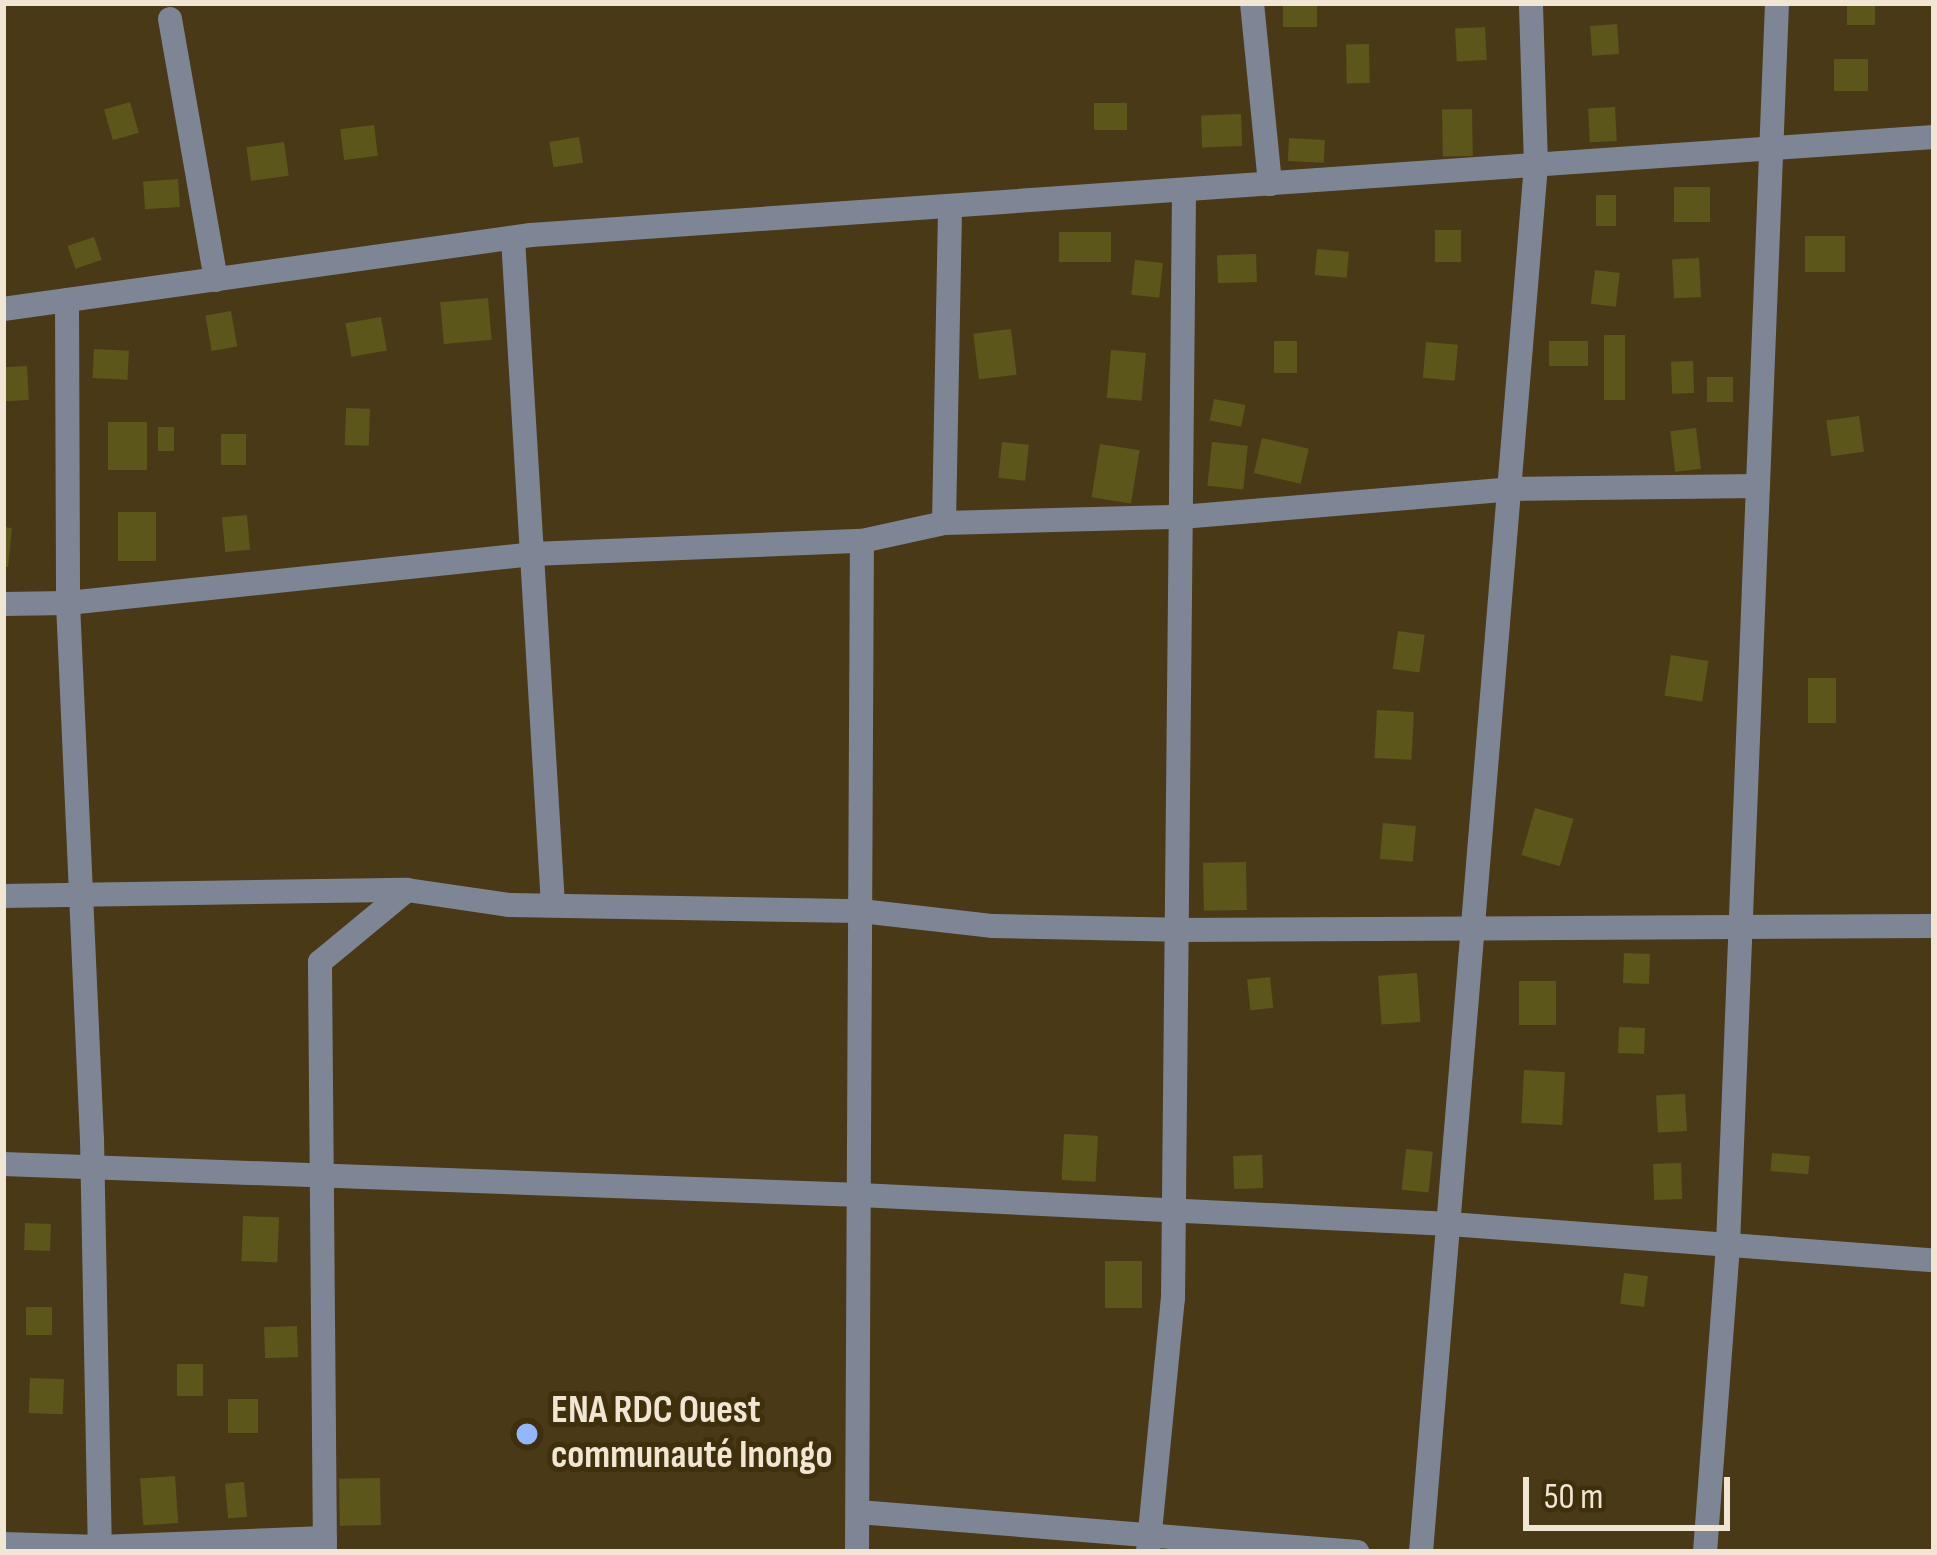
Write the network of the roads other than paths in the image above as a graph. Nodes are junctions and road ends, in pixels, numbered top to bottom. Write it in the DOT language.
graph roads {
  1 [pos="1252,3"];
  2 [pos="1531,3"];
  3 [pos="1777,3"];
  4 [pos="170,19"];
  5 [pos="1934,137"];
  6 [pos="1771,148"];
  7 [pos="1536,165"];
  8 [pos="1270,184"];
  9 [pos="1184,190"];
  10 [pos="950,206"];
  11 [pos="513,238"];
  12 [pos="216,280"];
  13 [pos="67,300"];
  14 [pos="3,309"];
  15 [pos="1758,486"];
  16 [pos="1510,489"];
  17 [pos="1181,517"];
  18 [pos="944,523"];
  19 [pos="862,541"];
  20 [pos="532,554"];
  21 [pos="68,603"];
  22 [pos="3,604"];
  23 [pos="407,890"];
  24 [pos="3,896"];
  25 [pos="81,898"];
  26 [pos="553,905"];
  27 [pos="861,911"];
  28 [pos="1740,923"];
  29 [pos="1934,926"];
  30 [pos="1177,930"];
  31 [pos="1476,932"];
  32 [pos="3,1164"];
  33 [pos="92,1167"];
  34 [pos="322,1178"];
  35 [pos="860,1195"];
  36 [pos="1174,1210"];
  37 [pos="1450,1224"];
  38 [pos="1728,1245"];
  39 [pos="1934,1260"];
  40 [pos="858,1512"];
  41 [pos="3,1544"];
  42 [pos="1149,1544"];
  43 [pos="325,1545"];
  44 [pos="100,1549"];
  45 [pos="857,1552"];
  46 [pos="1357,1552"];
  47 [pos="1421,1552"];
  48 [pos="1705,1552"];
  1 -- 8 [label="street"];
  2 -- 7 [label="street"];
  3 -- 6 [label="street"];
  4 -- 12 [label="street"];
  5 -- 6 [label="street"];
  6 -- 7 [label="street"];
  6 -- 15 [label="street"];
  7 -- 8 [label="street"];
  7 -- 16 [label="street"];
  8 -- 9 [label="street"];
  9 -- 10 [label="street"];
  9 -- 17 [label="street"];
  10 -- 11 [label="street"];
  10 -- 18 [label="street"];
  11 -- 12 [label="street"];
  11 -- 20 [label="street"];
  12 -- 13 [label="street"];
  13 -- 14 [label="street"];
  13 -- 21 [label="street"];
  15 -- 16 [label="street"];
  15 -- 28 [label="street"];
  16 -- 17 [label="street"];
  16 -- 31 [label="street"];
  17 -- 18 [label="street"];
  17 -- 30 [label="street"];
  18 -- 19 [label="street"];
  19 -- 20 [label="street"];
  19 -- 27 [label="street"];
  20 -- 21 [label="street"];
  20 -- 26 [label="street"];
  21 -- 22 [label="street"];
  21 -- 25 [label="street"];
  23 -- 25 [label="street"];
  23 -- 26 [label="street"];
  23 -- 34 [label="street"];
  24 -- 25 [label="street"];
  25 -- 33 [label="street"];
  26 -- 27 [label="street"];
  27 -- 30 [label="street"];
  27 -- 35 [label="street"];
  28 -- 29 [label="street"];
  28 -- 31 [label="street"];
  28 -- 38 [label="street"];
  30 -- 31 [label="street"];
  30 -- 36 [label="street"];
  31 -- 37 [label="street"];
  32 -- 33 [label="street"];
  33 -- 34 [label="street"];
  33 -- 44 [label="street"];
  34 -- 35 [label="street"];
  34 -- 43 [label="street"];
  35 -- 36 [label="street"];
  35 -- 40 [label="street"];
  36 -- 37 [label="street"];
  36 -- 42 [label="street"];
  37 -- 38 [label="street"];
  37 -- 47 [label="street"];
  38 -- 39 [label="street"];
  38 -- 48 [label="street"];
  40 -- 42 [label="street"];
  40 -- 45 [label="street"];
  41 -- 44 [label="street"];
  42 -- 46 [label="street"];
  43 -- 44 [label="street"];
}
